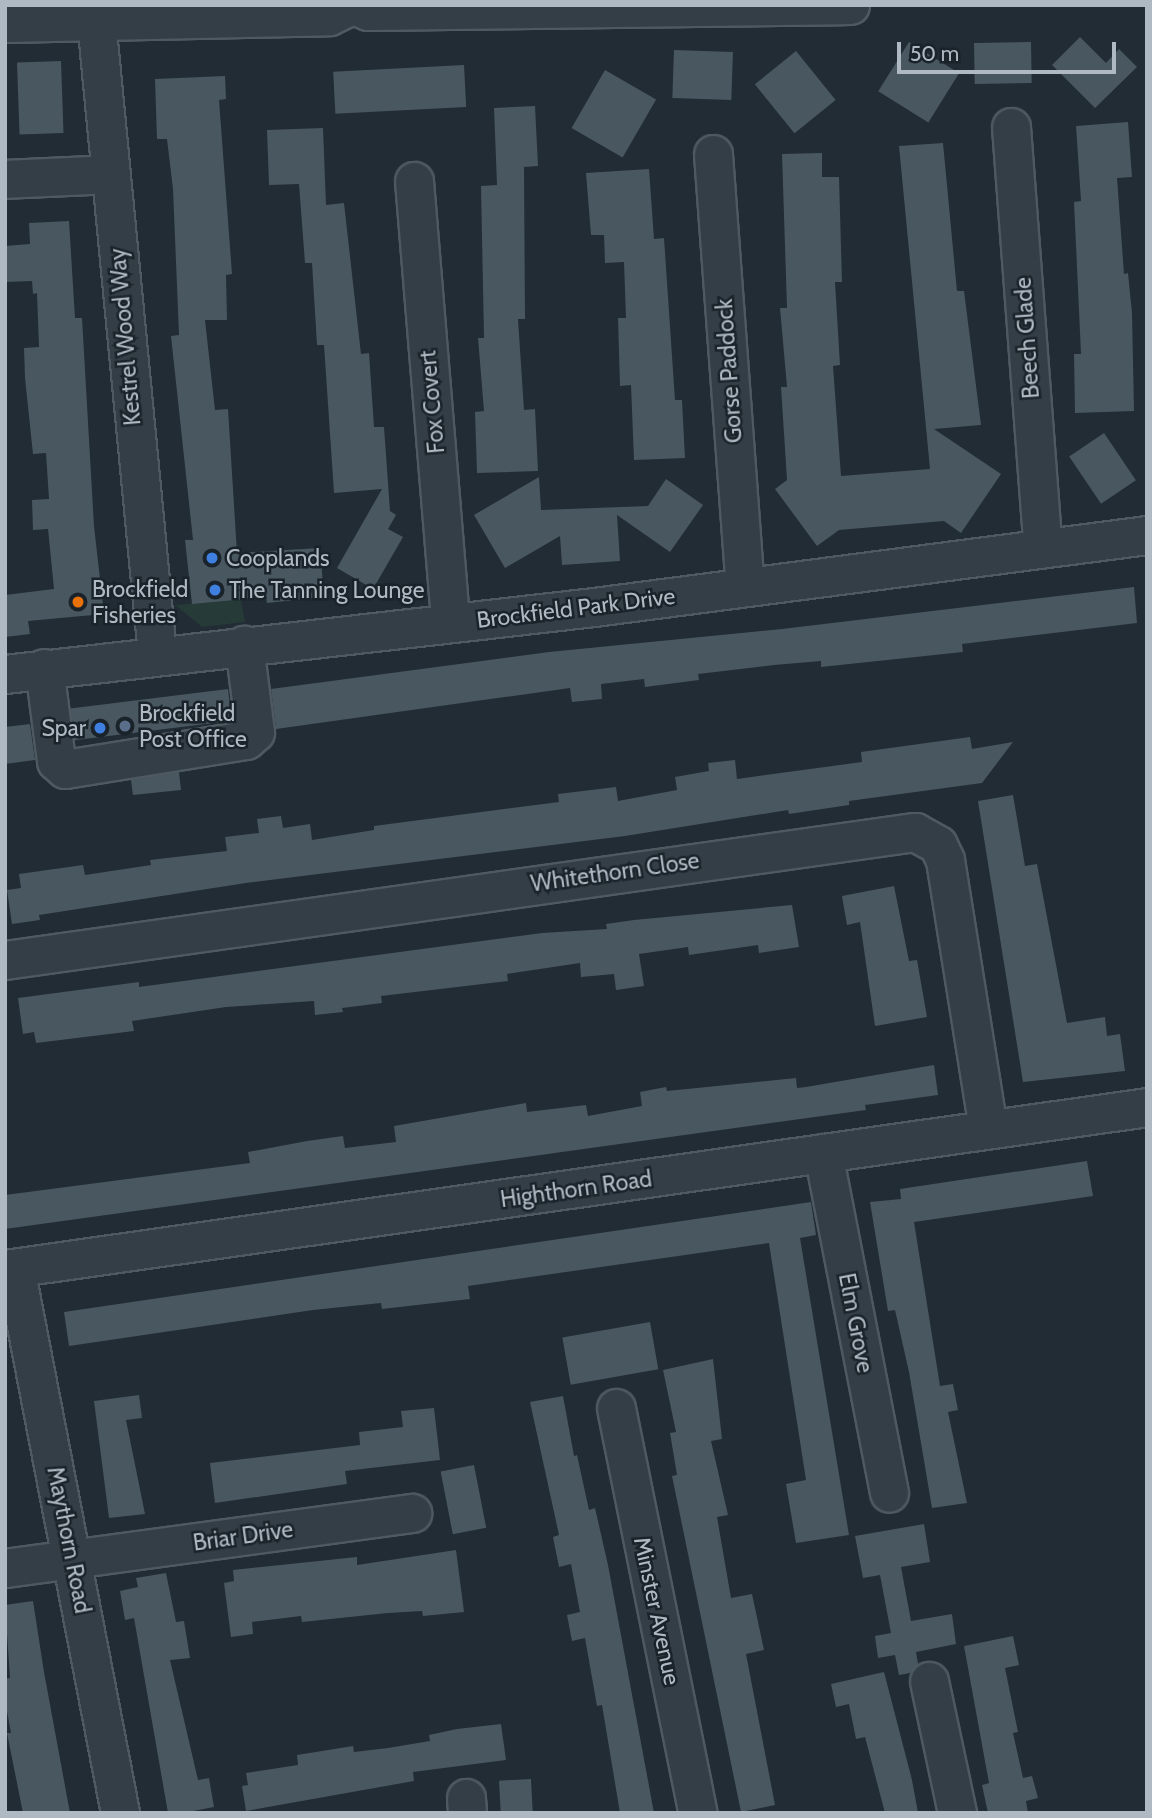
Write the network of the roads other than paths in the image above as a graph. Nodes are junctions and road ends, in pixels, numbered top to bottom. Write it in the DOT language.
graph roads {
  1 [pos="353,5"];
  2 [pos="850,5"];
  3 [pos="96,20"];
  4 [pos="5,23"];
  5 [pos="1011,127"];
  6 [pos="713,155"];
  7 [pos="110,174"];
  8 [pos="5,179"];
  9 [pos="414,181"];
  10 [pos="1147,535"];
  11 [pos="1043,548"];
  12 [pos="745,587"];
  13 [pos="450,622"];
  14 [pos="244,645"];
  15 [pos="157,654"];
  16 [pos="44,668"];
  17 [pos="5,674"];
  18 [pos="5,960"];
  19 [pos="1147,1107"];
  20 [pos="988,1127"];
  21 [pos="823,1153"];
  22 [pos="10,1269"];
  23 [pos="615,1408"];
  24 [pos="888,1494"];
  25 [pos="412,1513"];
  26 [pos="73,1559"];
  27 [pos="5,1568"];
  28 [pos="928,1682"];
  29 [pos="120,1813"];
  30 [pos="698,1813"];
  31 [pos="957,1813"];
  1 -- 2 [label="street"];
  1 -- 3 [label="street"];
  3 -- 4 [label="street"];
  3 -- 7 [label="street, Kestrel Wood Way"];
  5 -- 11 [label="street, Beech Glade"];
  6 -- 12 [label="street, Gorse Paddock"];
  7 -- 8 [label="street"];
  7 -- 15 [label="street, Kestrel Wood Way"];
  9 -- 13 [label="street, Fox Covert"];
  10 -- 11 [label="street, Brockfield Park Drive"];
  11 -- 12 [label="street, Brockfield Park Drive"];
  12 -- 13 [label="street, Brockfield Park Drive"];
  13 -- 14 [label="street, Brockfield Park Drive"];
  14 -- 15 [label="street, Brockfield Park Drive"];
  14 -- 16 [label="street"];
  15 -- 16 [label="street, Brockfield Park Drive"];
  16 -- 17 [label="street, Brockfield Park Drive"];
  18 -- 20 [label="street, Whitethorn Close"];
  19 -- 20 [label="street, Highthorn Road"];
  20 -- 21 [label="street, Highthorn Road"];
  21 -- 22 [label="street, Highthorn Road"];
  21 -- 24 [label="street, Elm Grove"];
  22 -- 26 [label="street, Maythorn Road"];
  23 -- 30 [label="street, Minster Avenue"];
  25 -- 26 [label="street, Briar Drive"];
  26 -- 27 [label="street, Briar Drive"];
  26 -- 29 [label="street, Maythorn Road"];
  28 -- 31 [label="street"];
}
